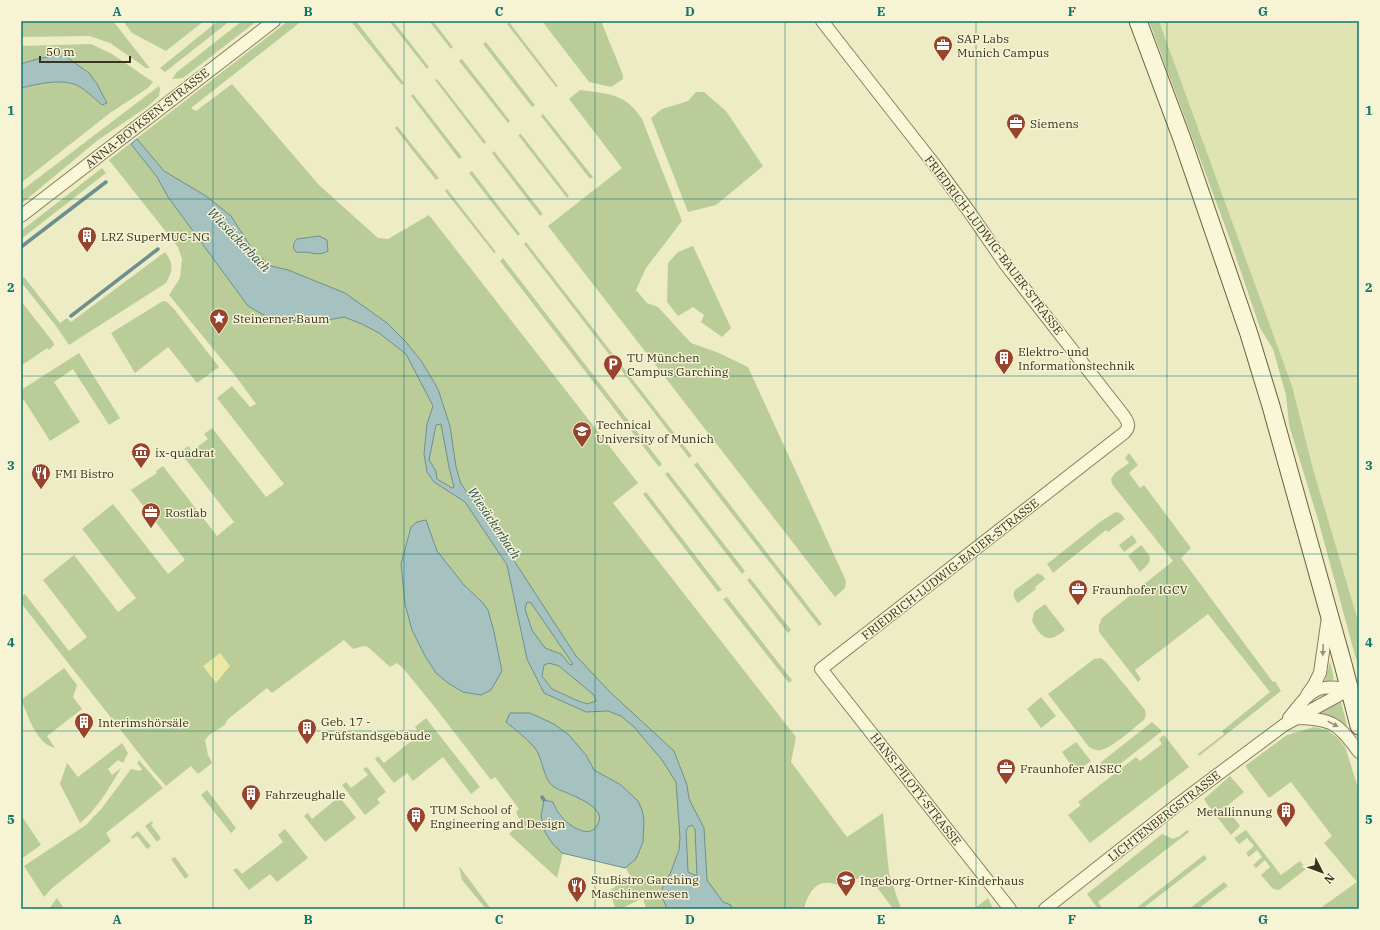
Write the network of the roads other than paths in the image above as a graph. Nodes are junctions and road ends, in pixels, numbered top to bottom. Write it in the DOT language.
graph roads {
  1 [pos="274,21"];
  2 [pos="822,21"];
  3 [pos="1138,21"];
  4 [pos="21,216"];
  5 [pos="1329,611"];
  6 [pos="821,669"];
  7 [pos="1350,689"];
  8 [pos="1307,695"];
  9 [pos="1295,718"];
  10 [pos="1284,725"];
  11 [pos="1359,726"];
  12 [pos="1359,752"];
  13 [pos="1010,909"];
  14 [pos="1045,909"];
  1 -- 4 [label="street, ANNA-BOYKSEN-STRASSE"];
  2 -- 6 [label="street, FRIEDRICH-LUDWIG-BAUER-STRASSE"];
  3 -- 5 [label="main road"];
  5 -- 7 [label="main road"];
  5 -- 8 [label="street, one-way"];
  6 -- 13 [label="street, HANS-PILOTY-STRASSE"];
  7 -- 8 [label="street, LICHTENBERGSTRASSE"];
  7 -- 9 [label="street, LICHTENBERGSTRASSE"];
  7 -- 11 [label="main road"];
  8 -- 10 [label="street, LICHTENBERGSTRASSE"];
  9 -- 10 [label="street, LICHTENBERGSTRASSE"];
  9 -- 12 [label="street, one-way"];
  10 -- 14 [label="street, LICHTENBERGSTRASSE"];
}
